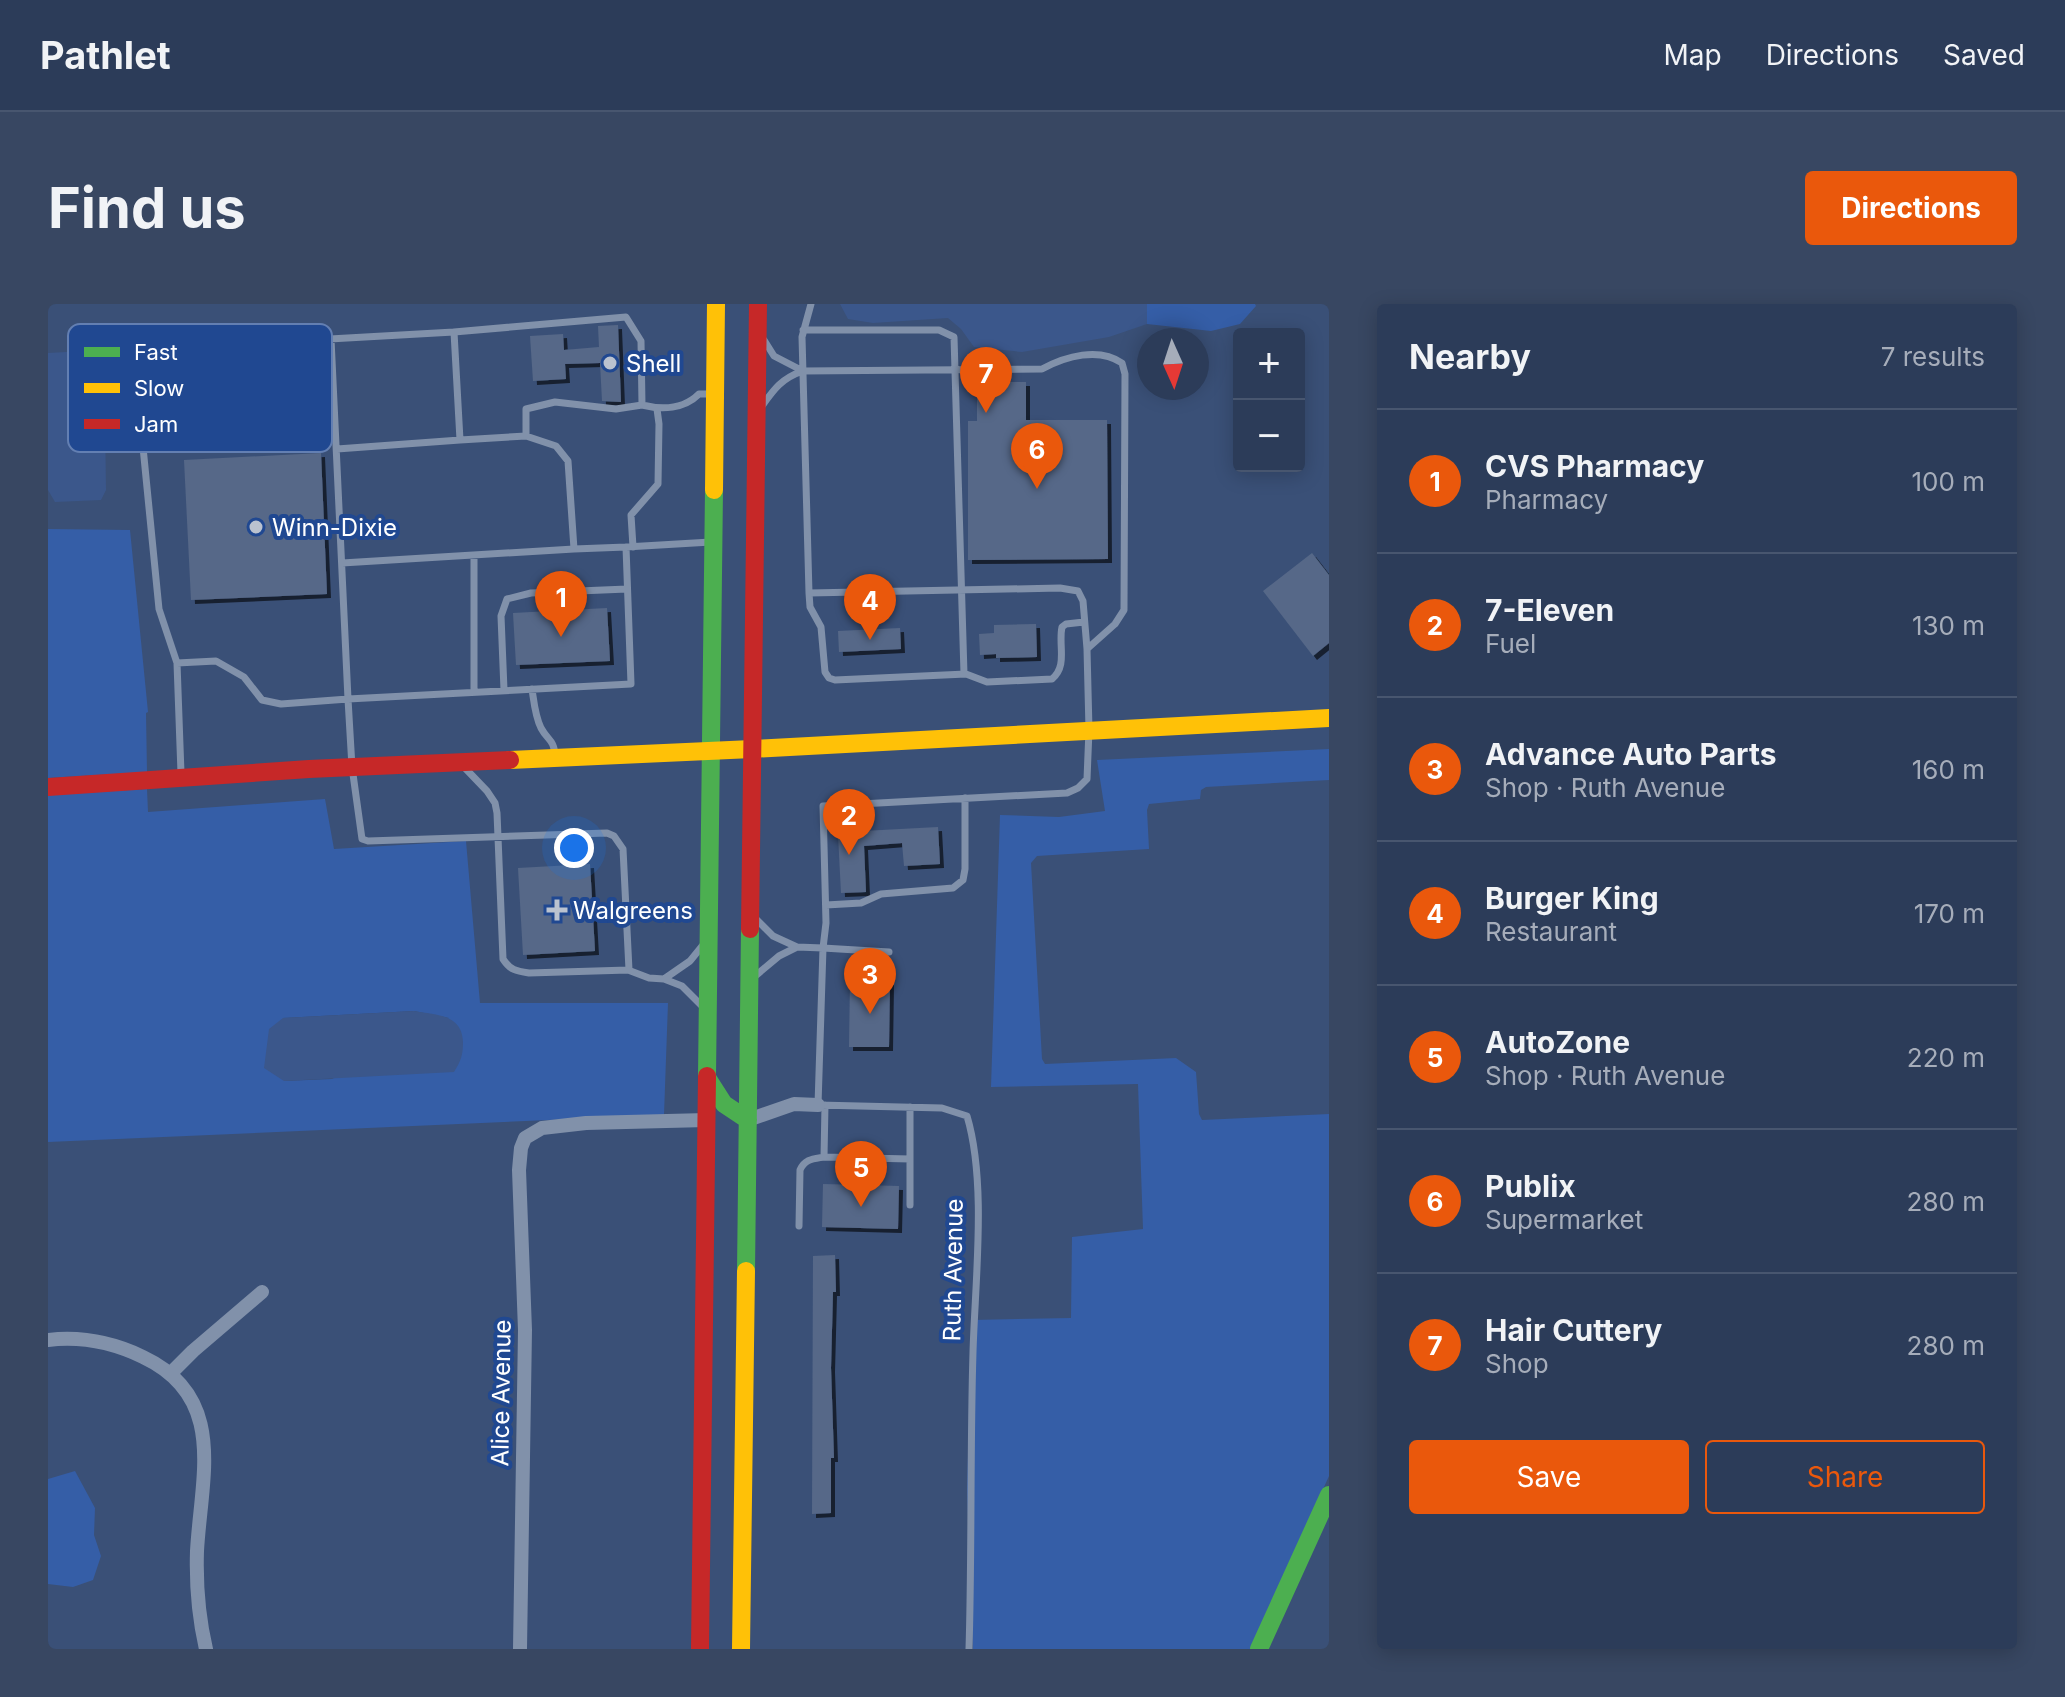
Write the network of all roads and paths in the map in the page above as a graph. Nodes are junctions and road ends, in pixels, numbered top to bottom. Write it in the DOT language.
graph roads {
  1 [pos="716,304"];
  2 [pos="758,304"];
  3 [pos="811,304"];
  4 [pos="757,330"];
  5 [pos="803,330"];
  6 [pos="454,332"];
  7 [pos="332,339"];
  8 [pos="332,357"];
  9 [pos="957,369"];
  10 [pos="803,371"];
  11 [pos="715,394"];
  12 [pos="642,405"];
  13 [pos="657,409"];
  14 [pos="756,415"];
  15 [pos="526,436"];
  16 [pos="460,440"];
  17 [pos="337,449"];
  18 [pos="143,452"];
  19 [pos="713,542"];
  20 [pos="629,547"];
  21 [pos="574,549"];
  22 [pos="474,555"];
  23 [pos="342,563"];
  24 [pos="627,589"];
  25 [pos="960,590"];
  26 [pos="809,593"];
  27 [pos="1084,622"];
  28 [pos="1087,649"];
  29 [pos="177,663"];
  30 [pos="964,674"];
  31 [pos="532,689"];
  32 [pos="504,690"];
  33 [pos="474,692"];
  34 [pos="348,699"];
  35 [pos="1329,718"];
  36 [pos="1089,730"];
  37 [pos="752,749"];
  38 [pos="711,751"];
  39 [pos="555,758"];
  40 [pos="459,762"];
  41 [pos="352,767"];
  42 [pos="182,778"];
  43 [pos="48,787"];
  44 [pos="965,798"];
  45 [pos="499,837"];
  46 [pos="826,905"];
  47 [pos="750,913"];
  48 [pos="709,937"];
  49 [pos="797,947"];
  50 [pos="823,948"];
  51 [pos="889,952"];
  52 [pos="629,970"];
  53 [pos="664,979"];
  54 [pos="750,981"];
  55 [pos="708,1013"];
  56 [pos="707,1078"];
  57 [pos="821,1105"];
  58 [pos="910,1107"];
  59 [pos="707,1120"];
  60 [pos="748,1120"];
  61 [pos="824,1157"];
  62 [pos="910,1159"];
  63 [pos="910,1205"];
  64 [pos="799,1226"];
  65 [pos="262,1292"];
  66 [pos="48,1340"];
  67 [pos="170,1374"];
  68 [pos="1329,1495"];
  69 [pos="206,1649"];
  70 [pos="520,1649"];
  71 [pos="700,1649"];
  72 [pos="741,1649"];
  73 [pos="969,1649"];
  74 [pos="1259,1649"];
  1 -- 11 [label="main road"];
  2 -- 4 [label="main road"];
  3 -- 5 [label="lane"];
  4 -- 10 [label="lane"];
  4 -- 14 [label="main road"];
  5 -- 9 [label="lane"];
  5 -- 10 [label="lane"];
  6 -- 7 [label="lane"];
  6 -- 12 [label="lane"];
  6 -- 16 [label="lane"];
  8 -- 17 [label="lane"];
  9 -- 10 [label="lane"];
  9 -- 25 [label="lane"];
  9 -- 28 [label="lane"];
  10 -- 14 [label="lane"];
  10 -- 26 [label="lane"];
  11 -- 13 [label="lane"];
  11 -- 19 [label="main road"];
  12 -- 13 [label="lane"];
  12 -- 15 [label="lane"];
  13 -- 20 [label="lane"];
  14 -- 37 [label="main road"];
  15 -- 16 [label="lane"];
  15 -- 21 [label="lane"];
  16 -- 17 [label="lane"];
  17 -- 23 [label="lane"];
  18 -- 29 [label="lane"];
  19 -- 20 [label="lane"];
  19 -- 38 [label="main road"];
  20 -- 21 [label="lane"];
  20 -- 24 [label="lane"];
  21 -- 22 [label="lane"];
  22 -- 23 [label="lane"];
  22 -- 33 [label="lane"];
  23 -- 34 [label="lane"];
  24 -- 31 [label="lane"];
  24 -- 32 [label="lane"];
  25 -- 26 [label="lane"];
  25 -- 27 [label="lane"];
  25 -- 30 [label="lane"];
  26 -- 30 [label="lane"];
  27 -- 28 [label="lane"];
  27 -- 30 [label="lane"];
  28 -- 36 [label="lane"];
  29 -- 34 [label="lane"];
  29 -- 42 [label="lane"];
  31 -- 32 [label="lane"];
  31 -- 39 [label="lane"];
  32 -- 33 [label="lane"];
  33 -- 34 [label="lane"];
  34 -- 41 [label="lane"];
  35 -- 36 [label="main road"];
  36 -- 37 [label="main road"];
  36 -- 44 [label="lane"];
  37 -- 38 [label="main road"];
  37 -- 47 [label="main road"];
  38 -- 39 [label="main road"];
  38 -- 48 [label="main road"];
  39 -- 40 [label="main road"];
  40 -- 41 [label="main road"];
  40 -- 45 [label="lane"];
  41 -- 42 [label="main road"];
  41 -- 45 [label="lane"];
  42 -- 43 [label="main road"];
  44 -- 46 [label="lane"];
  44 -- 46 [label="lane"];
  45 -- 52 [label="lane"];
  45 -- 52 [label="lane"];
  46 -- 50 [label="lane"];
  47 -- 49 [label="lane"];
  47 -- 54 [label="main road"];
  48 -- 53 [label="lane"];
  48 -- 55 [label="main road"];
  49 -- 50 [label="lane"];
  49 -- 54 [label="lane"];
  50 -- 51 [label="lane"];
  50 -- 57 [label="lane"];
  52 -- 53 [label="lane"];
  53 -- 55 [label="lane"];
  54 -- 60 [label="main road"];
  55 -- 56 [label="main road"];
  56 -- 59 [label="main road"];
  56 -- 60 [label="main road"];
  57 -- 58 [label="lane, Ruth Avenue"];
  57 -- 60 [label="street, Ruth Avenue"];
  57 -- 61 [label="lane"];
  58 -- 62 [label="lane"];
  58 -- 73 [label="lane, Ruth Avenue"];
  59 -- 70 [label="street, Alice Avenue"];
  59 -- 71 [label="main road"];
  60 -- 72 [label="main road"];
  61 -- 62 [label="lane"];
  61 -- 64 [label="lane"];
  62 -- 63 [label="lane"];
  65 -- 67 [label="street"];
  66 -- 67 [label="street"];
  67 -- 69 [label="street"];
  68 -- 74 [label="main road"];
}
